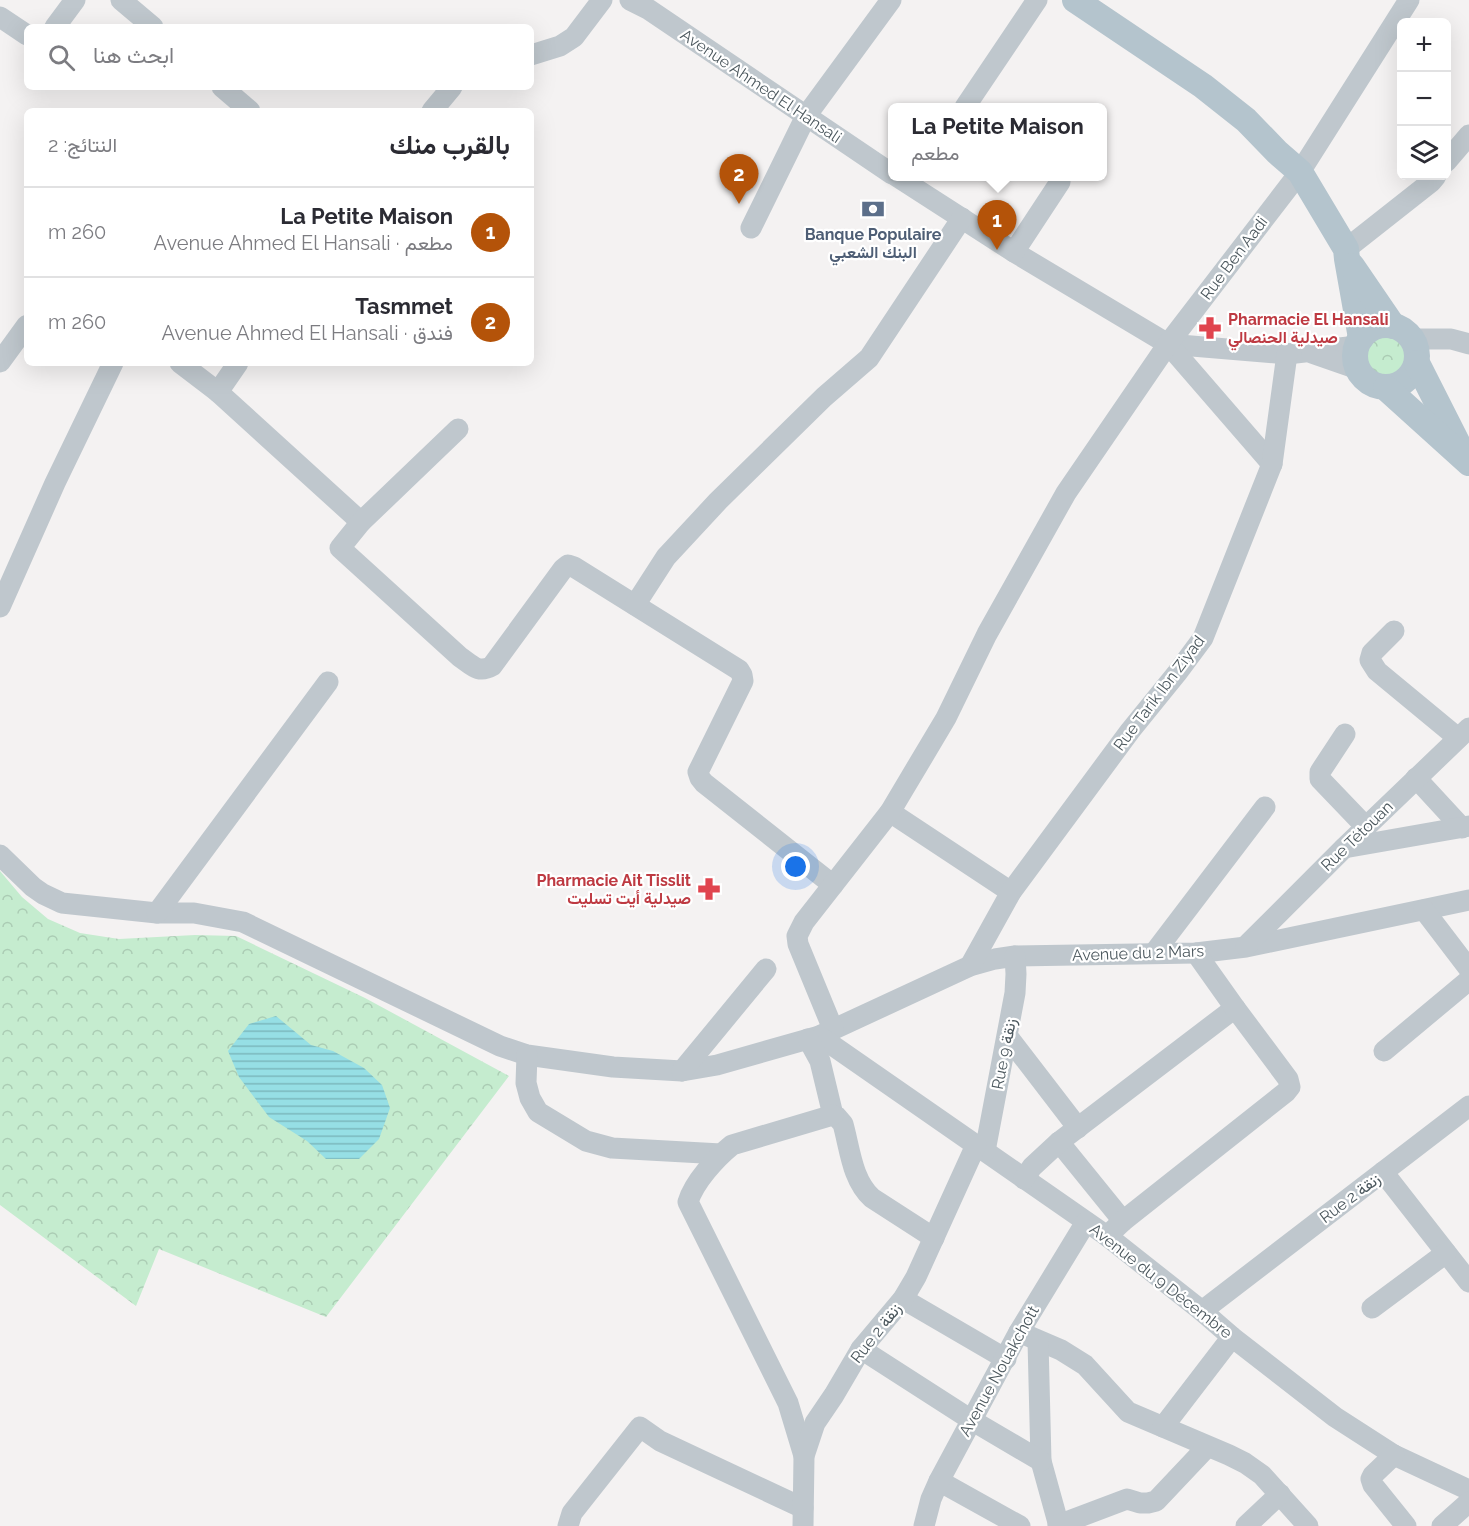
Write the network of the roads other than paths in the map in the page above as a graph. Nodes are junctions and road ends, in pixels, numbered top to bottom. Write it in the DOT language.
graph roads {
  1 [pos="75,0"];
  2 [pos="121,0"];
  3 [pos="602,0"];
  4 [pos="891,0"];
  5 [pos="1037,0"];
  6 [pos="1075,0"];
  7 [pos="1409,0"];
  8 [pos="641,3"];
  9 [pos="0,17"];
  10 [pos="57,24"];
  11 [pos="149,24"];
  12 [pos="24,33"];
  13 [pos="534,54"];
  14 [pos="226,90"];
  15 [pos="450,90"];
  16 [pos="969,103"];
  17 [pos="246,108"];
  18 [pos="434,108"];
  19 [pos="806,116"];
  20 [pos="1469,135"];
  21 [pos="1451,156"];
  22 [pos="1469,161"];
  23 [pos="1451,170"];
  24 [pos="888,171"];
  25 [pos="1300,172"];
  26 [pos="1434,180"];
  27 [pos="911,181"];
  28 [pos="1060,181"];
  29 [pos="962,218"];
  30 [pos="751,228"];
  31 [pos="1014,252"];
  32 [pos="1347,254"];
  33 [pos="24,329"];
  34 [pos="1408,342"];
  35 [pos="1168,344"];
  36 [pos="1469,344"];
  37 [pos="1358,351"];
  38 [pos="1296,352"];
  39 [pos="0,362"];
  40 [pos="112,366"];
  41 [pos="188,366"];
  42 [pos="236,366"];
  43 [pos="1386,388"];
  44 [pos="218,392"];
  45 [pos="458,429"];
  46 [pos="1467,462"];
  47 [pos="1272,464"];
  48 [pos="362,522"];
  49 [pos="635,605"];
  50 [pos="0,607"];
  51 [pos="1394,631"];
  52 [pos="328,682"];
  53 [pos="1465,733"];
  54 [pos="1345,734"];
  55 [pos="1416,778"];
  56 [pos="1265,807"];
  57 [pos="890,812"];
  58 [pos="1366,827"];
  59 [pos="1465,827"];
  60 [pos="1344,848"];
  61 [pos="0,855"];
  62 [pos="833,885"];
  63 [pos="1011,892"];
  64 [pos="1469,900"];
  65 [pos="1424,910"];
  66 [pos="157,913"];
  67 [pos="1246,947"];
  68 [pos="1154,953"];
  69 [pos="1196,953"];
  70 [pos="1015,956"];
  71 [pos="970,966"];
  72 [pos="766,969"];
  73 [pos="1469,969"];
  74 [pos="1469,980"];
  75 [pos="1235,1008"];
  76 [pos="824,1033"];
  77 [pos="1008,1037"];
  78 [pos="1384,1051"];
  79 [pos="527,1055"];
  80 [pos="682,1071"];
  81 [pos="1469,1106"];
  82 [pos="832,1115"];
  83 [pos="1078,1128"];
  84 [pos="1059,1142"];
  85 [pos="981,1148"];
  86 [pos="721,1154"];
  87 [pos="1383,1172"];
  88 [pos="1024,1179"];
  89 [pos="1123,1221"];
  90 [pos="1086,1222"];
  91 [pos="1107,1236"];
  92 [pos="934,1238"];
  93 [pos="1446,1253"];
  94 [pos="1469,1282"];
  95 [pos="903,1299"];
  96 [pos="1372,1308"];
  97 [pos="1202,1311"];
  98 [pos="1029,1336"];
  99 [pos="1232,1337"];
  100 [pos="861,1349"];
  101 [pos="1006,1359"];
  102 [pos="973,1420"];
  103 [pos="1163,1427"];
  104 [pos="1207,1447"];
  105 [pos="1394,1455"];
  106 [pos="804,1456"];
  107 [pos="1041,1461"];
  108 [pos="939,1481"];
  109 [pos="1469,1490"];
  110 [pos="1280,1494"];
  111 [pos="1469,1502"];
  112 [pos="803,1517"];
  113 [pos="568,1526"];
  114 [pos="924,1526"];
  115 [pos="1020,1526"];
  116 [pos="1058,1526"];
  117 [pos="1246,1526"];
  118 [pos="1308,1526"];
  119 [pos="1406,1526"];
  120 [pos="1442,1526"];
  1 -- 10 [label="street"];
  2 -- 11 [label="street"];
  3 -- 13 [label="street"];
  4 -- 19 [label="street"];
  5 -- 16 [label="street"];
  6 -- 25 [label="main road"];
  7 -- 25 [label="street, Rue Ben Aadi"];
  8 -- 19 [label="street, Avenue Ahmed El Hansali"];
  9 -- 12 [label="street"];
  14 -- 17 [label="street"];
  15 -- 18 [label="street"];
  19 -- 24 [label="street, Avenue Ahmed El Hansali"];
  19 -- 30 [label="street"];
  20 -- 21 [label="street"];
  22 -- 23 [label="street"];
  25 -- 32 [label="main road"];
  25 -- 35 [label="street, Rue Ben Aadi"];
  26 -- 32 [label="street"];
  27 -- 29 [label="street"];
  28 -- 31 [label="street"];
  29 -- 31 [label="street"];
  29 -- 49 [label="street"];
  31 -- 35 [label="street"];
  32 -- 34 [label="main road"];
  32 -- 37 [label="main road"];
  33 -- 39 [label="street"];
  34 -- 36 [label="street"];
  34 -- 37 [label="main road"];
  34 -- 43 [label="main road"];
  34 -- 46 [label="main road"];
  35 -- 38 [label="street"];
  35 -- 47 [label="street"];
  35 -- 57 [label="street, Rue Ben Aadi"];
  37 -- 38 [label="street"];
  37 -- 43 [label="main road"];
  38 -- 47 [label="street, Rue Tarik Ibn Ziyad"];
  40 -- 50 [label="street"];
  41 -- 44 [label="street"];
  42 -- 44 [label="street"];
  43 -- 46 [label="main road"];
  44 -- 48 [label="street"];
  45 -- 48 [label="street"];
  47 -- 63 [label="street, Rue Tarik Ibn Ziyad"];
  48 -- 49 [label="street"];
  49 -- 62 [label="street"];
  51 -- 53 [label="street"];
  52 -- 66 [label="street"];
  53 -- 55 [label="street, Rue Tétouan"];
  54 -- 58 [label="street"];
  55 -- 58 [label="street, Rue Tétouan"];
  55 -- 59 [label="street"];
  56 -- 68 [label="street"];
  57 -- 62 [label="street, Rue Ben Aadi"];
  57 -- 63 [label="street"];
  58 -- 60 [label="street, Rue Tétouan"];
  59 -- 60 [label="street"];
  60 -- 67 [label="street, Rue Tétouan"];
  61 -- 66 [label="street, Avenue du 2 Mars"];
  62 -- 76 [label="street, Rue Ben Aadi"];
  63 -- 71 [label="street, Rue Tarik Ibn Ziyad"];
  64 -- 65 [label="street, Avenue du 2 Mars"];
  65 -- 67 [label="street, Avenue du 2 Mars"];
  65 -- 73 [label="street"];
  66 -- 79 [label="street, Avenue du 2 Mars"];
  67 -- 69 [label="street, Avenue du 2 Mars"];
  68 -- 69 [label="street, Avenue du 2 Mars"];
  68 -- 70 [label="street, Avenue du 2 Mars"];
  69 -- 75 [label="street"];
  70 -- 71 [label="street, Avenue du 2 Mars"];
  70 -- 77 [label="street, Rue 9 زنقة"];
  71 -- 76 [label="street, Avenue du 2 Mars"];
  72 -- 80 [label="street"];
  74 -- 78 [label="street"];
  75 -- 83 [label="street"];
  75 -- 89 [label="street"];
  76 -- 80 [label="street, Avenue du 2 Mars"];
  76 -- 82 [label="street"];
  76 -- 85 [label="street, Avenue du 9 Décembre"];
  77 -- 83 [label="street"];
  77 -- 85 [label="street, Rue 9 زنقة"];
  79 -- 80 [label="street, Avenue du 2 Mars"];
  79 -- 86 [label="street"];
  81 -- 87 [label="street, Rue 2 زنقة"];
  82 -- 86 [label="street"];
  82 -- 92 [label="street"];
  83 -- 84 [label="street"];
  84 -- 88 [label="street"];
  84 -- 89 [label="street"];
  85 -- 88 [label="street, Avenue du 9 Décembre"];
  85 -- 92 [label="street, Rue 2 زنقة"];
  86 -- 106 [label="street"];
  87 -- 93 [label="street"];
  87 -- 97 [label="street, Rue 2 زنقة"];
  88 -- 90 [label="street, Avenue du 9 Décembre"];
  89 -- 91 [label="street"];
  90 -- 91 [label="street, Avenue du 9 Décembre"];
  90 -- 98 [label="street, Avenue Nouakchott"];
  91 -- 97 [label="street, Avenue du 9 Décembre"];
  92 -- 95 [label="street, Rue 2 زنقة"];
  93 -- 94 [label="street"];
  93 -- 96 [label="street"];
  95 -- 100 [label="street, Rue 2 زنقة"];
  95 -- 101 [label="street"];
  97 -- 99 [label="street, Avenue du 9 Décembre"];
  98 -- 101 [label="street, Avenue Nouakchott"];
  98 -- 103 [label="street"];
  98 -- 107 [label="street"];
  99 -- 103 [label="street"];
  99 -- 105 [label="street, Avenue du 9 Décembre"];
  100 -- 102 [label="street"];
  100 -- 106 [label="street, Rue 2 زنقة"];
  101 -- 102 [label="street, Avenue Nouakchott"];
  102 -- 107 [label="street"];
  102 -- 108 [label="street, Avenue Nouakchott"];
  103 -- 104 [label="street"];
  104 -- 110 [label="street"];
  104 -- 116 [label="street"];
  105 -- 109 [label="street, Avenue du 9 Décembre"];
  105 -- 119 [label="street"];
  106 -- 112 [label="street, Rue 2 زنقة"];
  107 -- 116 [label="street"];
  108 -- 114 [label="street, Avenue Nouakchott"];
  108 -- 115 [label="street"];
  110 -- 117 [label="street"];
  110 -- 118 [label="street"];
  111 -- 120 [label="street"];
  112 -- 113 [label="street"];
}
